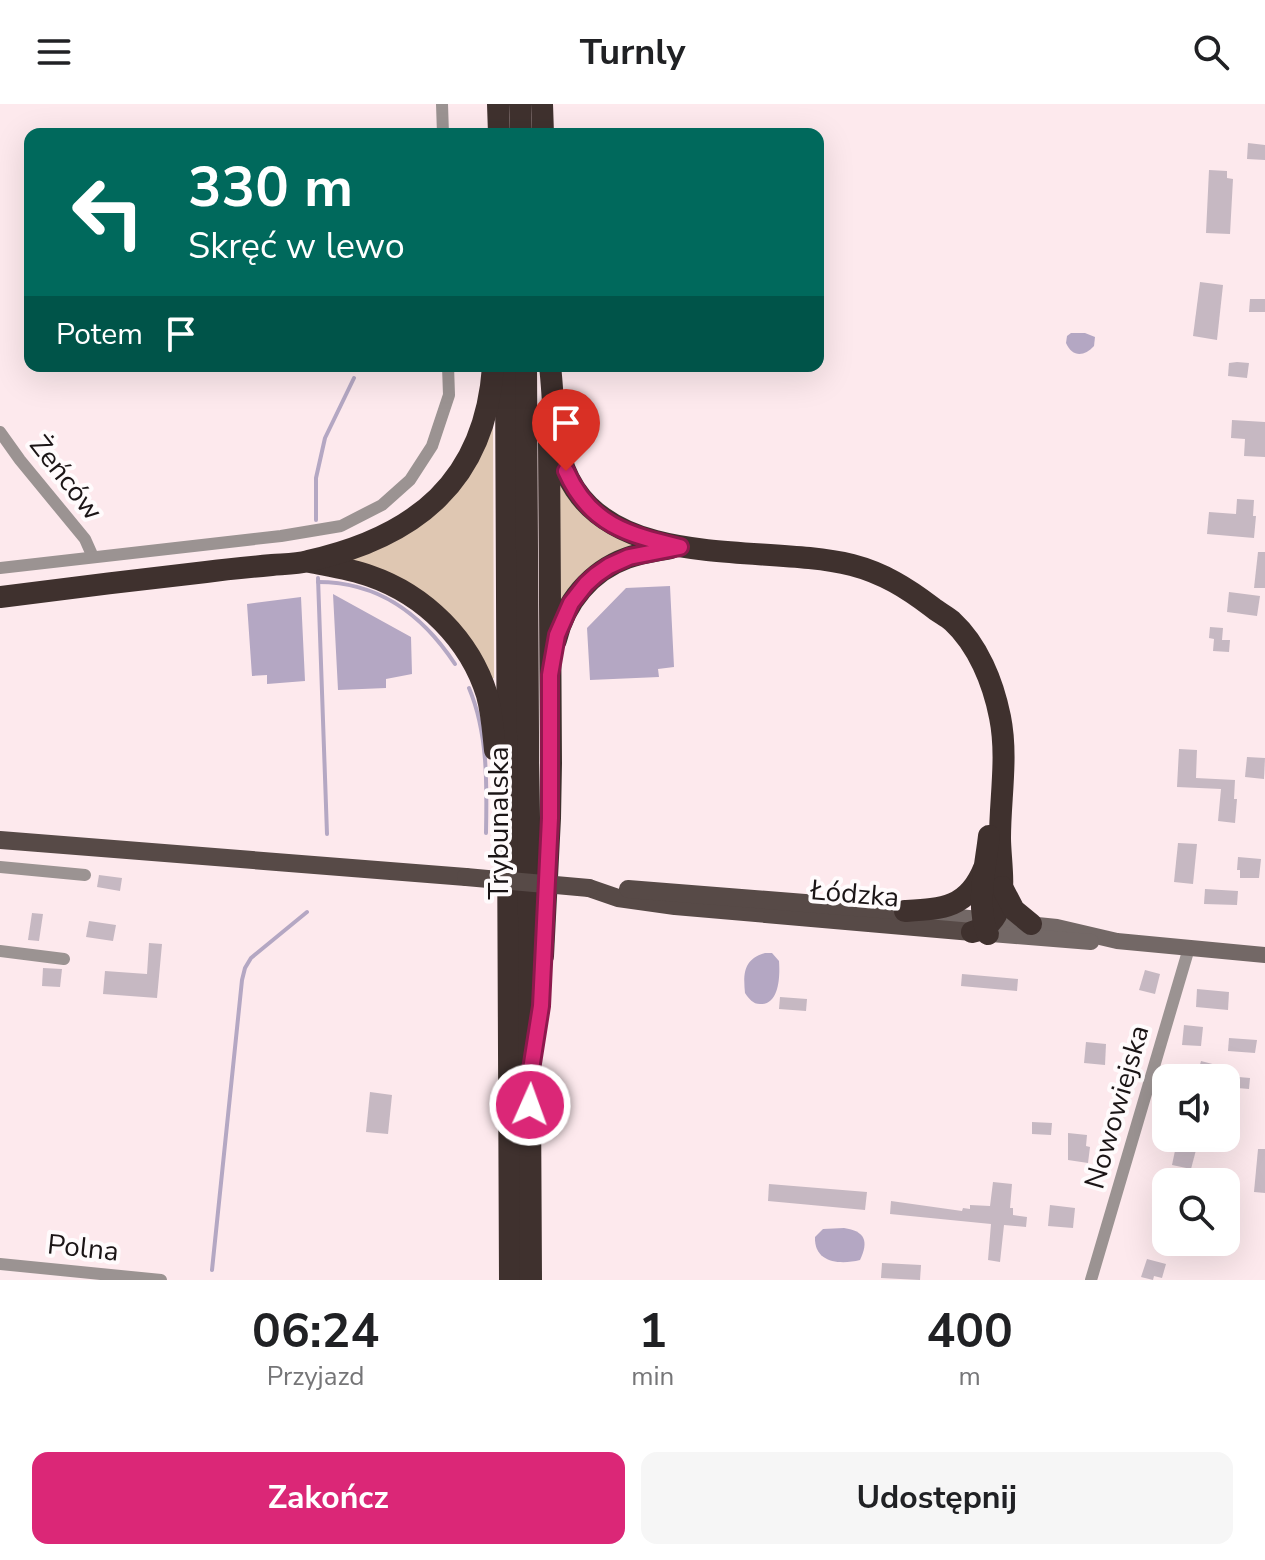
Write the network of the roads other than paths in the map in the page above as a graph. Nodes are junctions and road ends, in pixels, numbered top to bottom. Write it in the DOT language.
graph roads {
  1 [pos="442,104"];
  2 [pos="498,104"];
  3 [pos="520,104"];
  4 [pos="542,104"];
  5 [pos="443,128"];
  6 [pos="499,128"];
  7 [pos="521,128"];
  8 [pos="543,128"];
  9 [pos="448,372"];
  10 [pos="493,372"];
  11 [pos="506,372"];
  12 [pos="526,372"];
  13 [pos="549,372"];
  14 [pos="550,372"];
  15 [pos="0,432"];
  16 [pos="680,547"];
  17 [pos="93,557"];
  18 [pos="307,561"];
  19 [pos="0,568"];
  20 [pos="0,597"];
  21 [pos="935,609"];
  22 [pos="550,675"];
  23 [pos="0,840"];
  24 [pos="986,863"];
  25 [pos="509,866"];
  26 [pos="0,867"];
  27 [pos="85,875"];
  28 [pos="1002,887"];
  29 [pos="589,888"];
  30 [pos="905,911"];
  31 [pos="1031,924"];
  32 [pos="984,927"];
  33 [pos="1117,941"];
  34 [pos="1189,948"];
  35 [pos="0,951"];
  36 [pos="1265,955"];
  37 [pos="64,959"];
  38 [pos="530,1076"];
  39 [pos="0,1264"];
  40 [pos="161,1280"];
  41 [pos="510,1280"];
  42 [pos="531,1280"];
  43 [pos="1091,1280"];
  1 -- 5 [label="street"];
  2 -- 6 [label="highway"];
  3 -- 7 [label="highway"];
  4 -- 8 [label="highway"];
  9 -- 17 [label="street"];
  10 -- 18 [label="highway"];
  11 -- 25 [label="highway, Trybunalska"];
  12 -- 38 [label="highway, Trybunalska"];
  13 -- 22 [label="highway"];
  14 -- 16 [label="highway"];
  15 -- 17 [label="street, Żeńców"];
  16 -- 21 [label="highway"];
  16 -- 22 [label="highway"];
  17 -- 19 [label="street, Żeńców"];
  18 -- 20 [label="highway"];
  18 -- 25 [label="highway"];
  21 -- 24 [label="highway"];
  21 -- 28 [label="highway"];
  22 -- 38 [label="highway"];
  23 -- 29 [label="main road, Łódzka, bridge"];
  24 -- 30 [label="highway"];
  24 -- 32 [label="highway"];
  25 -- 41 [label="highway, Trybunalska"];
  26 -- 27 [label="street"];
  28 -- 31 [label="highway"];
  28 -- 32 [label="highway"];
  29 -- 30 [label="main road, Łódzka"];
  29 -- 32 [label="main road, Łódzka"];
  30 -- 32 [label="main road, Łódzka"];
  31 -- 32 [label="main road, Łódzka"];
  31 -- 33 [label="main road, Łódzka"];
  32 -- 33 [label="main road, Łódzka"];
  33 -- 34 [label="main road, Łódzka"];
  34 -- 36 [label="main road, Łódzka"];
  34 -- 43 [label="street, Nowowiejska"];
  35 -- 37 [label="street"];
  38 -- 42 [label="highway, Trybunalska"];
  39 -- 40 [label="street, Polna"];
}
